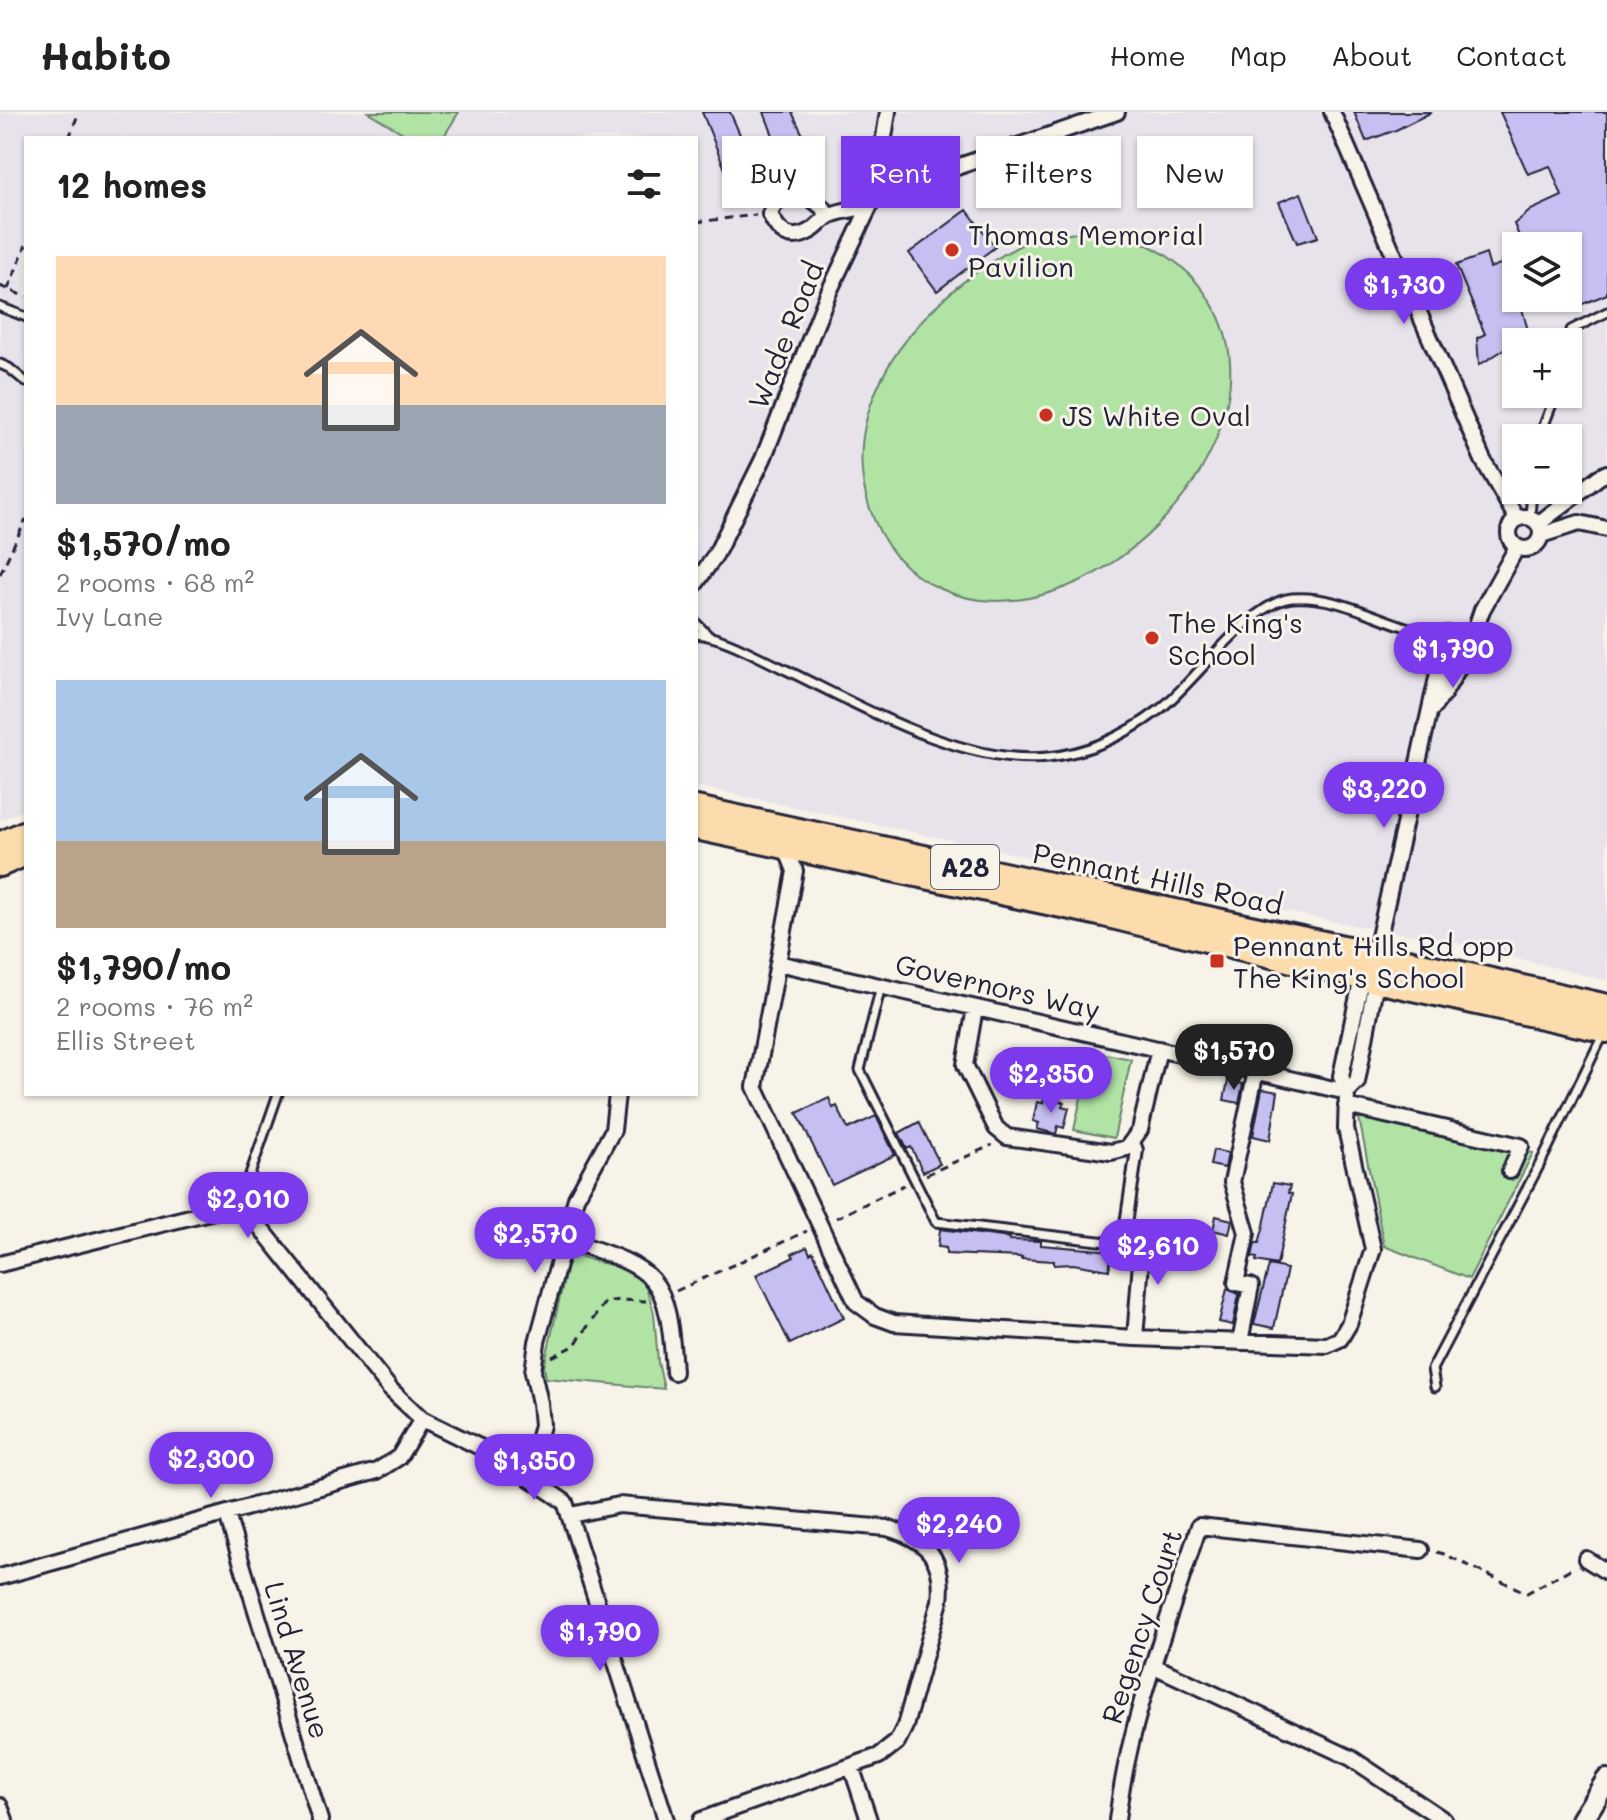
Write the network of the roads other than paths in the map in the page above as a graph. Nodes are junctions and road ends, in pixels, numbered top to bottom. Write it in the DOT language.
graph roads {
  1 [pos="888,112"];
  2 [pos="1117,112"];
  3 [pos="1332,112"];
  4 [pos="884,136"];
  5 [pos="960,169"];
  6 [pos="850,208"];
  7 [pos="869,208"];
  8 [pos="829,215"];
  9 [pos="0,307"];
  10 [pos="1607,312"];
  11 [pos="24,316"];
  12 [pos="1575,328"];
  13 [pos="0,364"];
  14 [pos="24,379"];
  15 [pos="1607,473"];
  16 [pos="1532,504"];
  17 [pos="1532,524"];
  18 [pos="1607,529"];
  19 [pos="1517,547"];
  20 [pos="701,573"];
  21 [pos="1482,610"];
  22 [pos="698,625"];
  23 [pos="1412,629"];
  24 [pos="698,634"];
  25 [pos="1452,634"];
  26 [pos="709,635"];
  27 [pos="1438,655"];
  28 [pos="1464,657"];
  29 [pos="1429,712"];
  30 [pos="698,809"];
  31 [pos="698,827"];
  32 [pos="24,834"];
  33 [pos="0,845"];
  34 [pos="785,846"];
  35 [pos="24,854"];
  36 [pos="0,864"];
  37 [pos="1375,955"];
  38 [pos="778,963"];
  39 [pos="1370,979"];
  40 [pos="881,986"];
  41 [pos="975,1008"];
  42 [pos="1607,1023"];
  43 [pos="1159,1049"];
  44 [pos="1256,1071"];
  45 [pos="277,1096"];
  46 [pos="617,1096"];
  47 [pos="1346,1099"];
  48 [pos="1134,1142"];
  49 [pos="1510,1171"];
  50 [pos="238,1209"];
  51 [pos="565,1239"];
  52 [pos="1133,1245"];
  53 [pos="0,1264"];
  54 [pos="1135,1338"];
  55 [pos="1240,1342"];
  56 [pos="674,1372"];
  57 [pos="1435,1387"];
  58 [pos="422,1419"];
  59 [pos="520,1470"];
  60 [pos="227,1515"];
  61 [pos="571,1515"];
  62 [pos="1421,1550"];
  63 [pos="1586,1559"];
  64 [pos="1607,1572"];
  65 [pos="0,1577"];
  66 [pos="1154,1666"];
  67 [pos="851,1766"];
  68 [pos="1607,1780"];
  69 [pos="0,1806"];
  70 [pos="5,1820"];
  71 [pos="320,1820"];
  72 [pos="666,1820"];
  73 [pos="701,1820"];
  74 [pos="869,1820"];
  75 [pos="1117,1820"];
  76 [pos="1444,1820"];
  77 [pos="1582,1820"];
  1 -- 4 [label="street, Wade Road"];
  2 -- 5 [label="street"];
  3 -- 17 [label="street"];
  6 -- 8 [label="street"];
  7 -- 20 [label="street, Wade Road"];
  8 -- 8 [label="street"];
  9 -- 11 [label="lane"];
  10 -- 12 [label="lane"];
  13 -- 14 [label="lane"];
  15 -- 17 [label="street"];
  16 -- 17 [label="lane"];
  17 -- 18 [label="street"];
  17 -- 19 [label="street"];
  17 -- 19 [label="street"];
  19 -- 21 [label="street"];
  21 -- 25 [label="street"];
  21 -- 28 [label="street"];
  22 -- 26 [label="lane"];
  23 -- 25 [label="lane"];
  23 -- 26 [label="lane"];
  23 -- 27 [label="lane"];
  24 -- 26 [label="lane"];
  25 -- 27 [label="street"];
  25 -- 28 [label="street"];
  27 -- 28 [label="street"];
  27 -- 29 [label="street"];
  28 -- 29 [label="street"];
  29 -- 37 [label="street"];
  30 -- 37 [label="highway, Pennant Hills Road / A28"];
  31 -- 34 [label="highway, Pennant Hills Road / A28"];
  32 -- 33 [label="highway"];
  34 -- 38 [label="street"];
  34 -- 39 [label="highway, Pennant Hills Road / A28"];
  35 -- 36 [label="highway"];
  37 -- 39 [label="street"];
  37 -- 42 [label="highway, Pennant Hills Road / A28"];
  38 -- 40 [label="street, Governors Way"];
  38 -- 54 [label="street"];
  39 -- 42 [label="highway, Pennant Hills Road / A28"];
  39 -- 47 [label="street"];
  40 -- 41 [label="street, Governors Way"];
  40 -- 52 [label="lane"];
  41 -- 43 [label="street, Governors Way"];
  41 -- 48 [label="street"];
  42 -- 57 [label="lane"];
  43 -- 44 [label="street, Governors Way"];
  43 -- 48 [label="street"];
  44 -- 47 [label="street, Governors Way"];
  44 -- 55 [label="street"];
  45 -- 50 [label="lane"];
  46 -- 51 [label="street"];
  47 -- 49 [label="street, Governors Way"];
  47 -- 55 [label="street"];
  48 -- 52 [label="street"];
  50 -- 53 [label="street"];
  50 -- 58 [label="street"];
  51 -- 56 [label="street"];
  51 -- 59 [label="street"];
  52 -- 54 [label="street"];
  54 -- 55 [label="street"];
  58 -- 59 [label="street"];
  58 -- 60 [label="street"];
  59 -- 61 [label="street"];
  60 -- 65 [label="street"];
  60 -- 71 [label="street, Lind Avenue"];
  61 -- 67 [label="street"];
  61 -- 72 [label="street"];
  62 -- 66 [label="street, Regency Court"];
  63 -- 64 [label="street"];
  66 -- 75 [label="street, Regency Court"];
  66 -- 76 [label="street"];
  67 -- 73 [label="street"];
  67 -- 74 [label="street"];
  68 -- 77 [label="main road"];
  69 -- 70 [label="street"];
}
